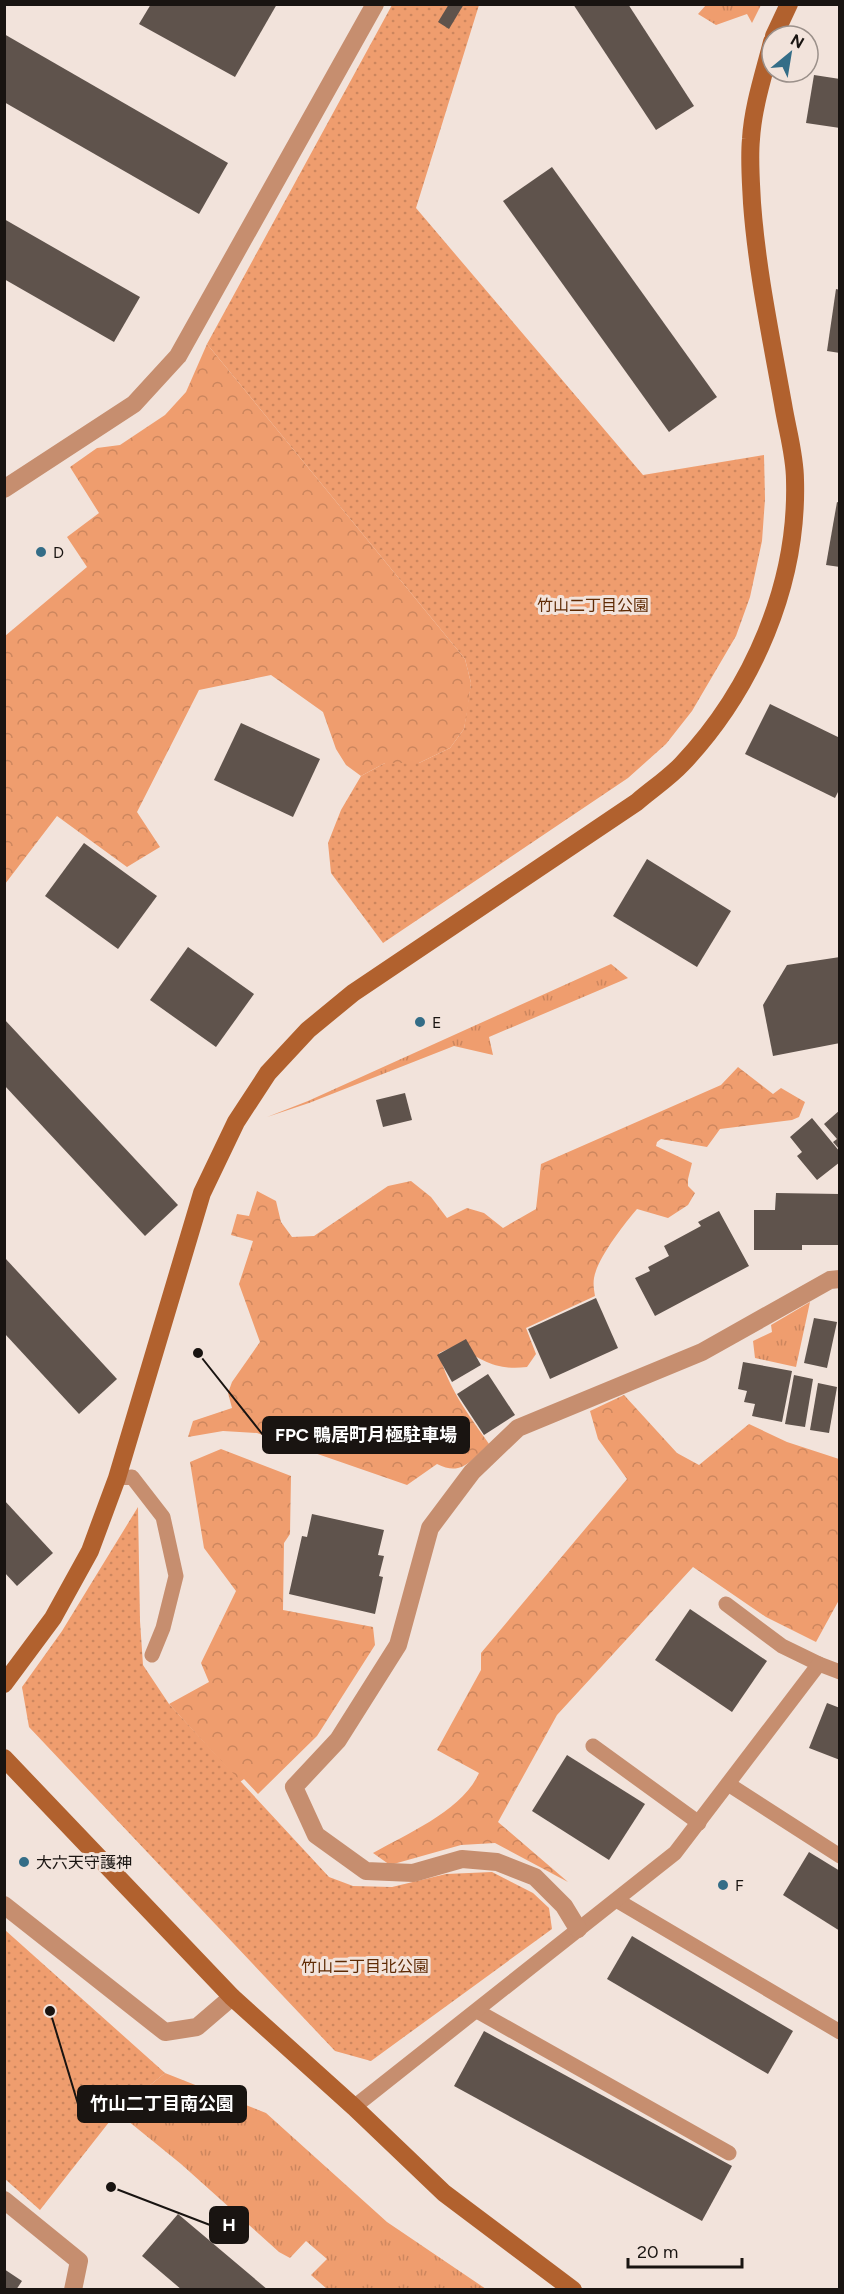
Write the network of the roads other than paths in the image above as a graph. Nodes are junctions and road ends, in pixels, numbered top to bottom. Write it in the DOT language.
graph roads {
  1 [pos="375,4"];
  2 [pos="789,4"];
  3 [pos="780,24"];
  4 [pos="761,84"];
  5 [pos="4,489"];
  6 [pos="840,1279"];
  7 [pos="117,1478"];
  8 [pos="726,1604"];
  9 [pos="153,1655"];
  10 [pos="819,1664"];
  11 [pos="840,1672"];
  12 [pos="4,1684"];
  13 [pos="593,1746"];
  14 [pos="4,1758"];
  15 [pos="728,1784"];
  16 [pos="699,1823"];
  17 [pos="840,1856"];
  18 [pos="618,1901"];
  19 [pos="4,1905"];
  20 [pos="578,1929"];
  21 [pos="232,1997"];
  22 [pos="477,2011"];
  23 [pos="840,2032"];
  24 [pos="354,2107"];
  25 [pos="729,2152"];
  26 [pos="4,2200"];
  27 [pos="73,2289"];
  28 [pos="573,2289"];
  1 -- 5 [label="street"];
  2 -- 3 [label="street"];
  4 -- 7 [label="street"];
  6 -- 20 [label="street"];
  7 -- 9 [label="lane"];
  7 -- 12 [label="street"];
  8 -- 10 [label="lane"];
  10 -- 11 [label="lane"];
  10 -- 15 [label="lane"];
  13 -- 16 [label="lane"];
  14 -- 21 [label="street"];
  15 -- 16 [label="lane"];
  15 -- 17 [label="lane"];
  16 -- 18 [label="lane"];
  18 -- 20 [label="lane"];
  18 -- 23 [label="lane"];
  19 -- 21 [label="street"];
  20 -- 22 [label="lane"];
  21 -- 24 [label="street"];
  22 -- 24 [label="lane"];
  22 -- 25 [label="lane"];
  24 -- 28 [label="street"];
  26 -- 27 [label="street"];
}
